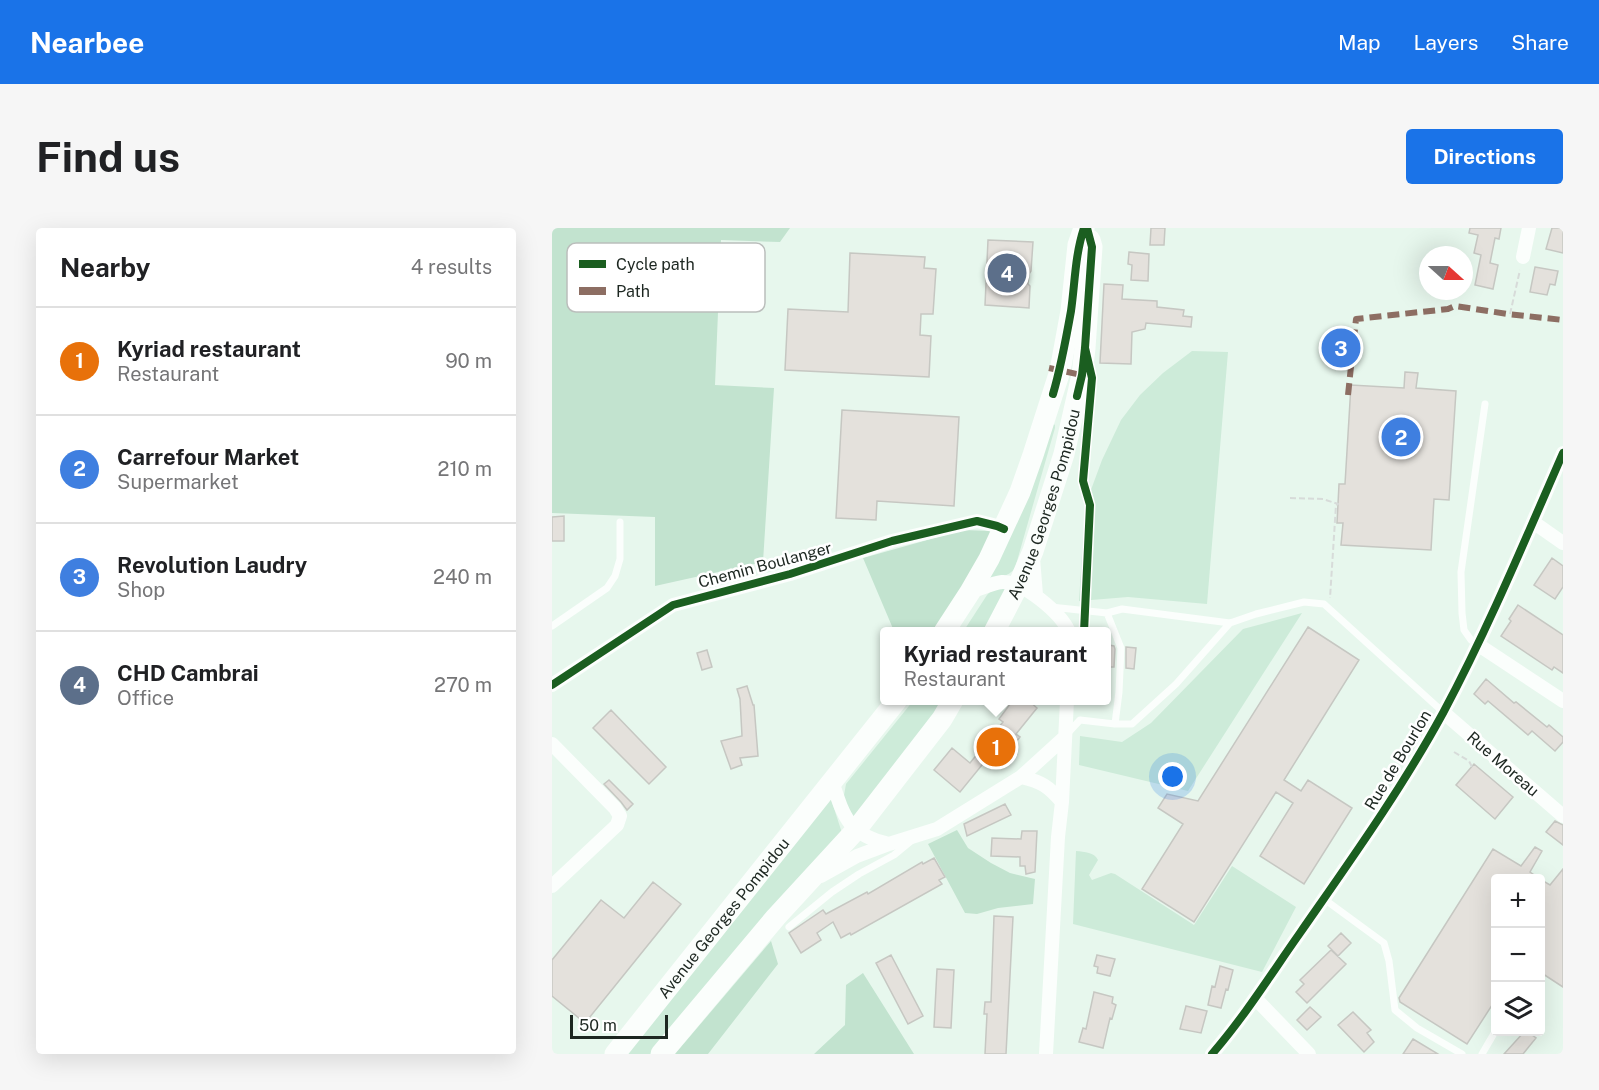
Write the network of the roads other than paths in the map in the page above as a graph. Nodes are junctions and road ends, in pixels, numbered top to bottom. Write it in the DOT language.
graph roads {
  1 [pos="1086,228"];
  2 [pos="1529,228"];
  3 [pos="1523,257"];
  4 [pos="1053,394"];
  5 [pos="1485,404"];
  6 [pos="1563,453"];
  7 [pos="620,522"];
  8 [pos="1533,522"];
  9 [pos="1004,529"];
  10 [pos="1563,543"];
  11 [pos="1033,551"];
  12 [pos="1027,590"];
  13 [pos="970,592"];
  14 [pos="1050,607"];
  15 [pos="1107,613"];
  16 [pos="1230,623"];
  17 [pos="552,626"];
  18 [pos="947,627"];
  19 [pos="998,627"];
  20 [pos="1066,627"];
  21 [pos="1477,644"];
  22 [pos="552,685"];
  23 [pos="1563,701"];
  24 [pos="893,705"];
  25 [pos="950,705"];
  26 [pos="1066,705"];
  27 [pos="1443,712"];
  28 [pos="1115,724"];
  29 [pos="1065,737"];
  30 [pos="552,744"];
  31 [pos="1021,777"];
  32 [pos="832,781"];
  33 [pos="1062,802"];
  34 [pos="1563,816"];
  35 [pos="856,830"];
  36 [pos="915,837"];
  37 [pos="889,844"];
  38 [pos="809,882"];
  39 [pos="552,886"];
  40 [pos="1324,899"];
  41 [pos="789,927"];
  42 [pos="1255,998"];
  43 [pos="1492,1036"];
  44 [pos="615,1054"];
  45 [pos="661,1054"];
  46 [pos="1046,1054"];
  47 [pos="1212,1054"];
  48 [pos="1309,1054"];
  49 [pos="1462,1054"];
  50 [pos="1482,1054"];
  1 -- 4 [label="main road, Avenue Georges Pompidou"];
  1 -- 11 [label="main road, Avenue Georges Pompidou"];
  2 -- 3 [label="street"];
  4 -- 9 [label="main road, Avenue Georges Pompidou"];
  4 -- 11 [label="main road"];
  5 -- 21 [label="lane"];
  6 -- 8 [label="street, Rue de Bourlon"];
  7 -- 17 [label="lane"];
  8 -- 10 [label="street"];
  8 -- 21 [label="street, Rue de Bourlon"];
  9 -- 13 [label="main road, Avenue Georges Pompidou"];
  9 -- 22 [label="street, Chemin Boulanger"];
  11 -- 12 [label="main road, Avenue Georges Pompidou"];
  12 -- 13 [label="street"];
  12 -- 14 [label="street"];
  12 -- 19 [label="main road, Avenue Georges Pompidou"];
  13 -- 18 [label="main road, Avenue Georges Pompidou"];
  14 -- 15 [label="lane"];
  14 -- 20 [label="street"];
  15 -- 16 [label="lane"];
  15 -- 28 [label="lane"];
  16 -- 27 [label="lane"];
  16 -- 28 [label="lane"];
  21 -- 23 [label="street"];
  21 -- 27 [label="street, Rue de Bourlon"];
  24 -- 32 [label="main road, Avenue Georges Pompidou"];
  25 -- 35 [label="main road"];
  26 -- 29 [label="street"];
  27 -- 34 [label="street, Rue Moreau"];
  27 -- 40 [label="street, Rue de Bourlon"];
  28 -- 29 [label="lane"];
  29 -- 31 [label="street"];
  29 -- 33 [label="street"];
  30 -- 39 [label="street"];
  31 -- 33 [label="street"];
  31 -- 36 [label="street"];
  32 -- 35 [label="street"];
  32 -- 44 [label="main road, Avenue Georges Pompidou"];
  33 -- 46 [label="street"];
  35 -- 37 [label="street"];
  35 -- 38 [label="main road"];
  36 -- 37 [label="street"];
  36 -- 41 [label="lane"];
  37 -- 38 [label="street"];
  38 -- 45 [label="main road"];
  40 -- 42 [label="street, Rue de Bourlon"];
  40 -- 49 [label="lane"];
  42 -- 47 [label="street, Rue de Bourlon"];
  42 -- 48 [label="street"];
  43 -- 50 [label="lane"];
}
